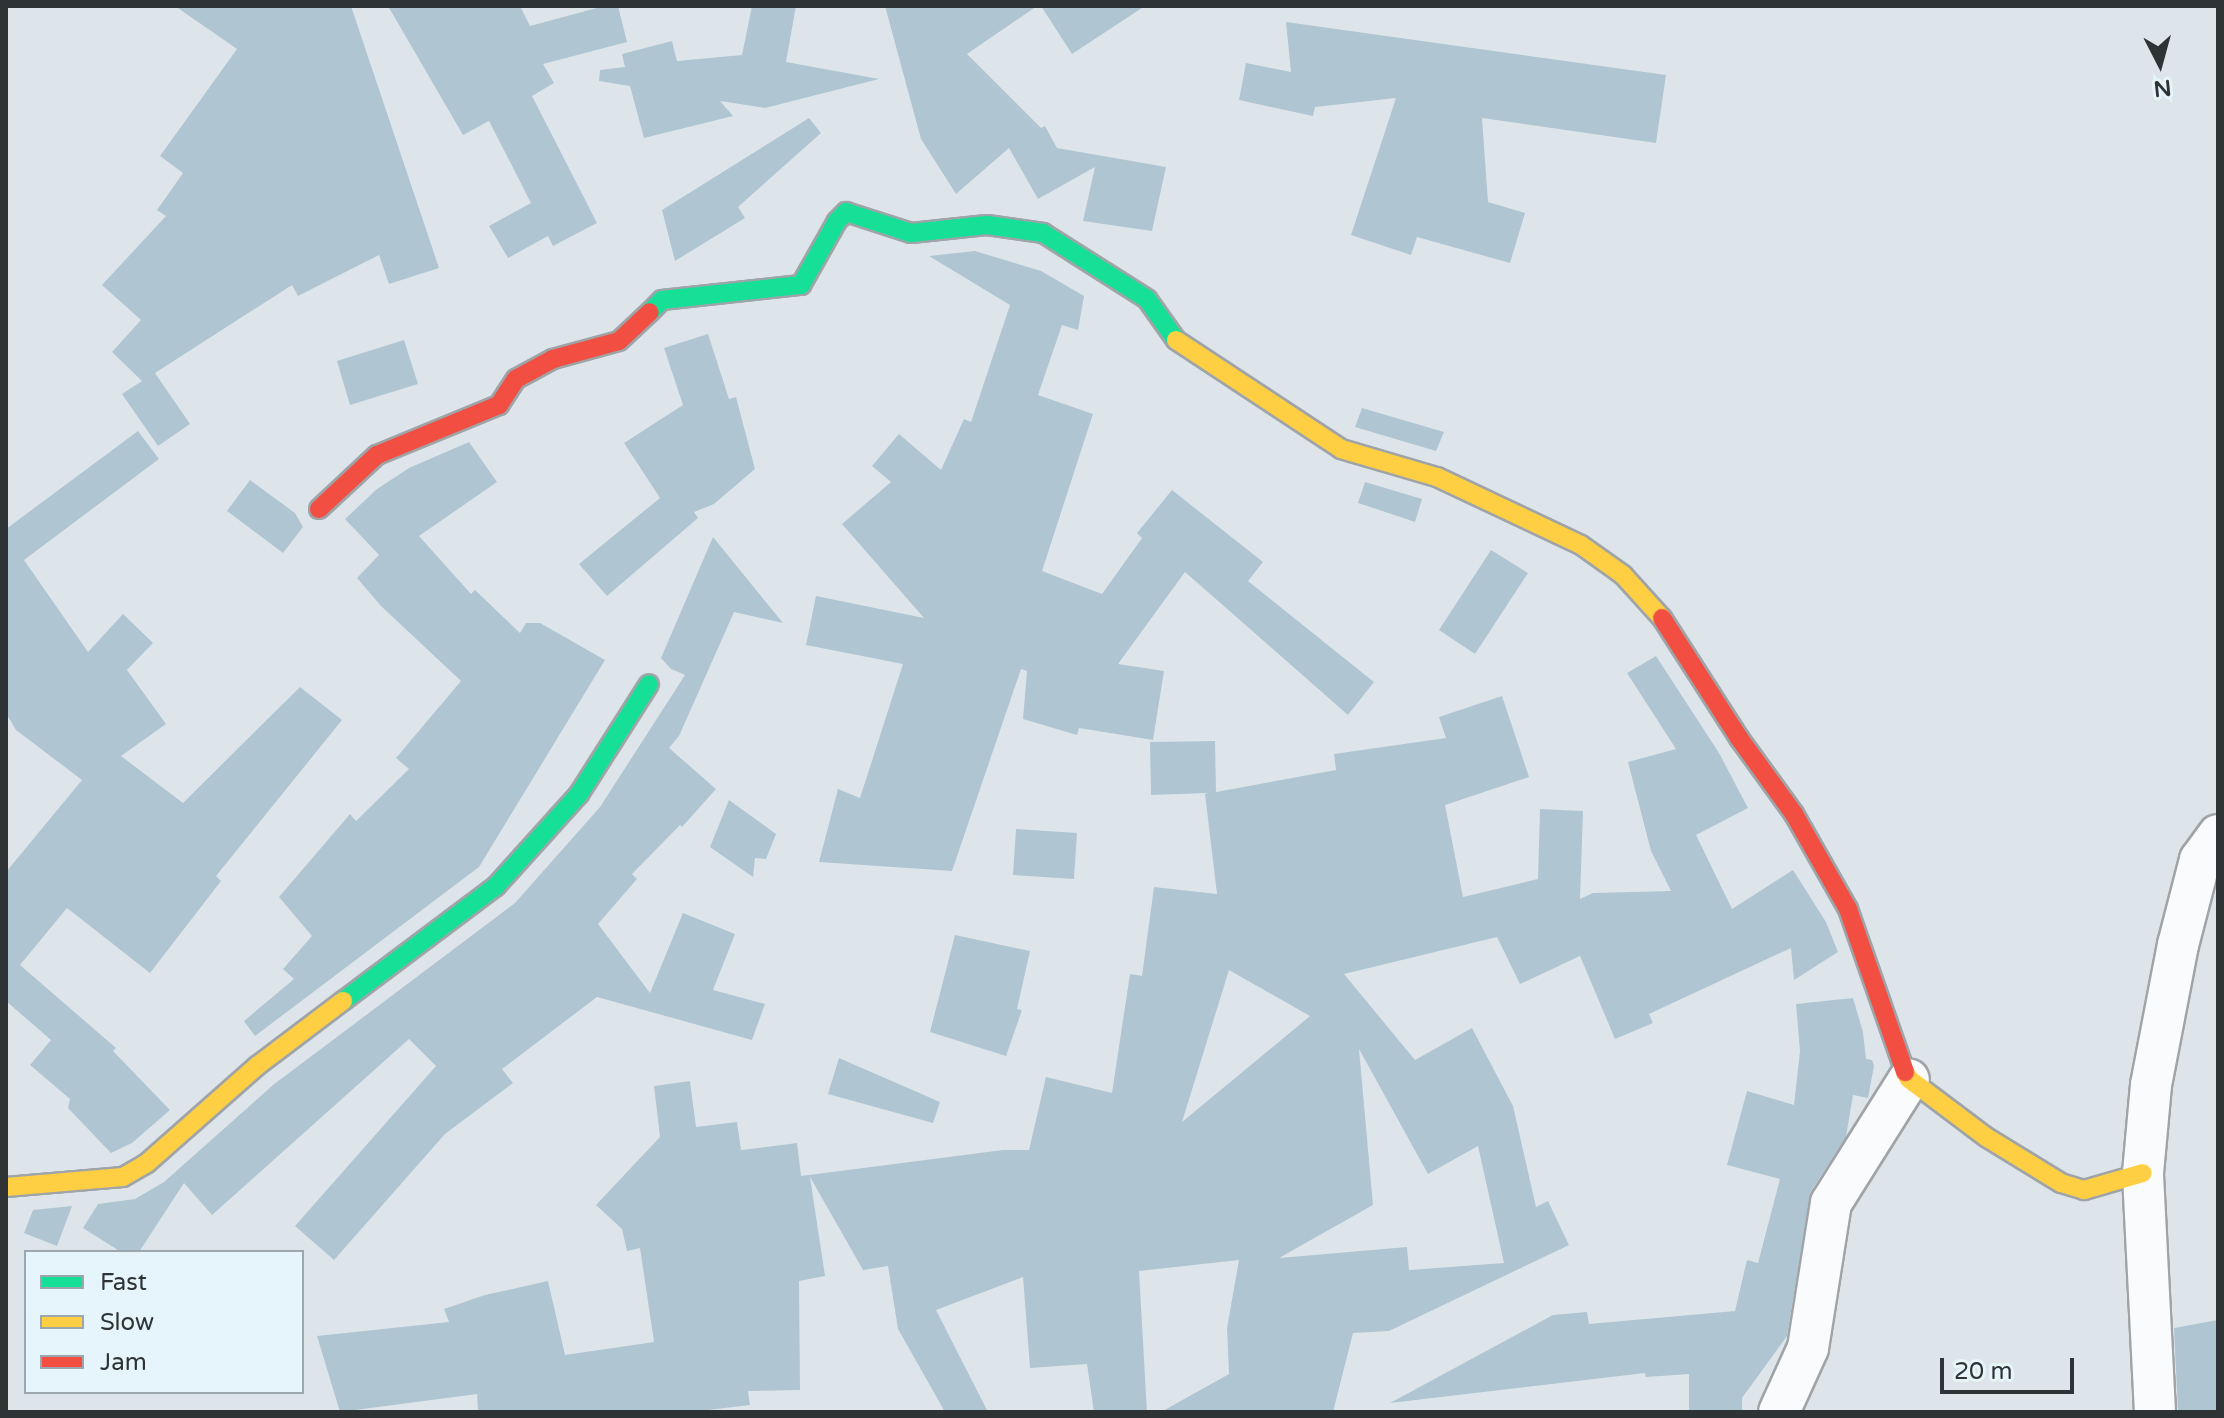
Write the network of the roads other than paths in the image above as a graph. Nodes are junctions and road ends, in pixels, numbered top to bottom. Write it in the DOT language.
graph roads {
  1 [pos="319,509"];
  2 [pos="649,684"];
  3 [pos="2218,835"];
  4 [pos="1909,1079"];
  5 [pos="2143,1173"];
  6 [pos="6,1187"];
  7 [pos="1779,1412"];
  8 [pos="2155,1412"];
  1 -- 4 [label="street"];
  2 -- 6 [label="street"];
  3 -- 5 [label="street"];
  4 -- 5 [label="street"];
  4 -- 7 [label="street"];
  5 -- 8 [label="street"];
}
